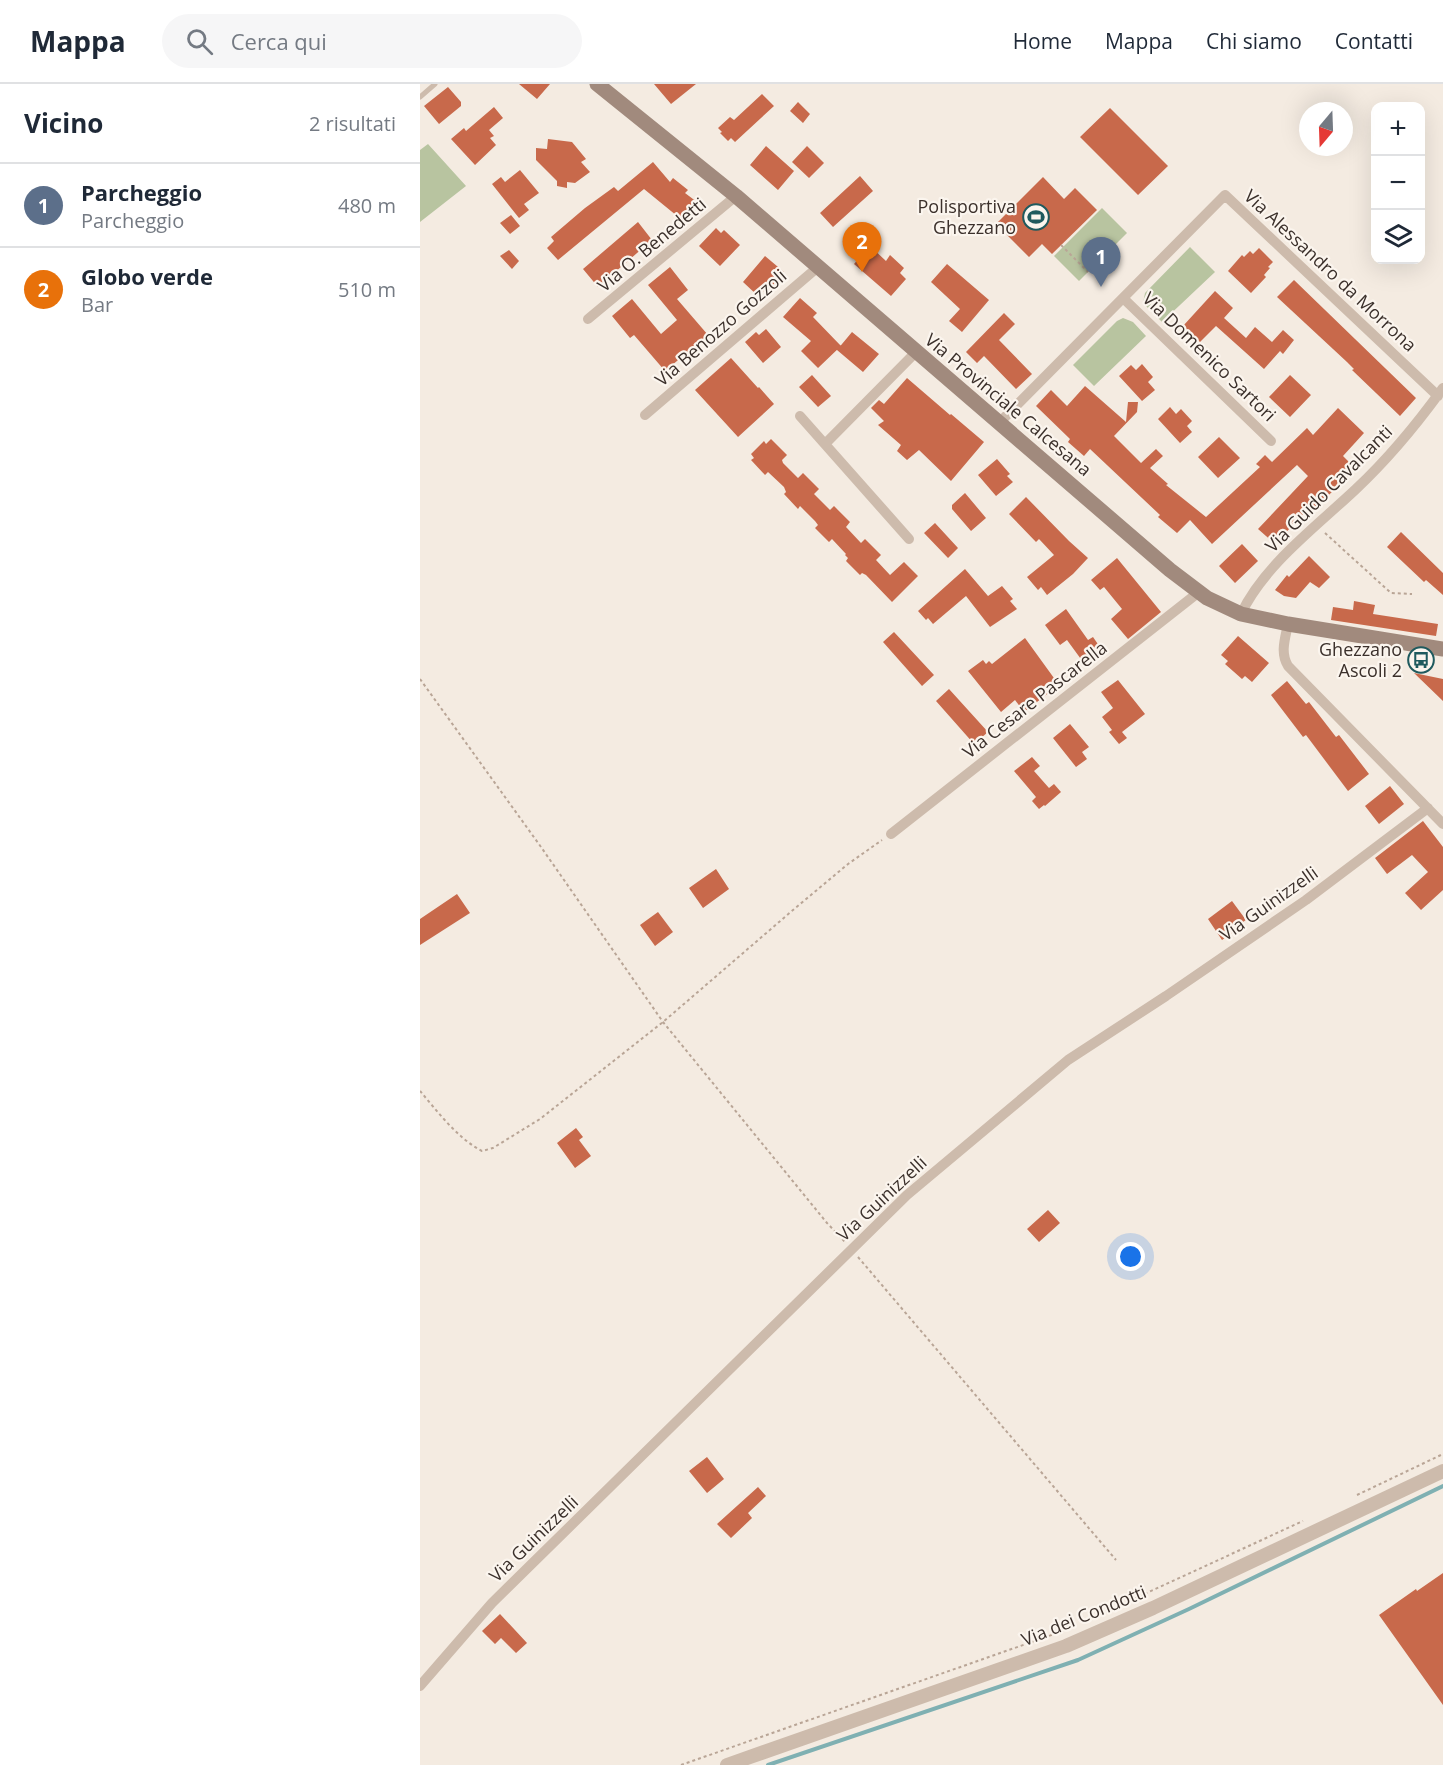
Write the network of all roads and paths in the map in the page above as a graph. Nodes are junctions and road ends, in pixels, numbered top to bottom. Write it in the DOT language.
graph roads {
  1 [pos="435,84"];
  2 [pos="597,84"];
  3 [pos="420,97"];
  4 [pos="1225,195"];
  5 [pos="736,196"];
  6 [pos="1061,245"];
  7 [pos="818,267"];
  8 [pos="1088,272"];
  9 [pos="1124,297"];
  10 [pos="588,319"];
  11 [pos="916,352"];
  12 [pos="1440,392"];
  13 [pos="645,415"];
  14 [pos="800,416"];
  15 [pos="1000,422"];
  16 [pos="1271,441"];
  17 [pos="825,444"];
  18 [pos="1317,525"];
  19 [pos="909,539"];
  20 [pos="1198,592"];
  21 [pos="1412,594"];
  22 [pos="1241,614"];
  23 [pos="1288,624"];
  24 [pos="1443,649"];
  25 [pos="420,679"];
  26 [pos="1428,808"];
  27 [pos="1443,824"];
  28 [pos="891,834"];
  29 [pos="663,1022"];
  30 [pos="420,1091"];
  31 [pos="852,1250"];
  32 [pos="1443,1454"];
  33 [pos="1443,1470"];
  34 [pos="1350,1499"];
  35 [pos="1308,1518"];
  36 [pos="1116,1560"];
  37 [pos="1102,1614"];
  38 [pos="1072,1628"];
  39 [pos="420,1686"];
  40 [pos="681,1765"];
  41 [pos="727,1765"];
  1 -- 3 [label="lane"];
  2 -- 5 [label="main road, Via Provinciale Calcesana"];
  4 -- 9 [label="street, Via Domenico Sartori"];
  4 -- 12 [label="street, Via Alessandro da Morrona"];
  5 -- 7 [label="main road, Via Provinciale Calcesana"];
  5 -- 10 [label="street, Via O. Benedetti"];
  6 -- 8 [label="path"];
  7 -- 11 [label="main road, Via Provinciale Calcesana"];
  7 -- 13 [label="street, Via Benozzo Gozzoli"];
  9 -- 15 [label="street, Via Domenico Sartori"];
  9 -- 16 [label="street, Via Domenico Sartori"];
  11 -- 15 [label="main road, Via Provinciale Calcesana"];
  11 -- 17 [label="street"];
  12 -- 18 [label="street, Via Guido Cavalcanti"];
  14 -- 17 [label="street"];
  15 -- 20 [label="main road, Via Provinciale Calcesana"];
  17 -- 19 [label="street"];
  18 -- 21 [label="path"];
  18 -- 22 [label="street, Via Guido Cavalcanti"];
  20 -- 22 [label="main road, Via Provinciale Calcesana"];
  20 -- 28 [label="street, Via Cesare Pascarella"];
  22 -- 23 [label="main road, Via Provinciale Calcesana"];
  23 -- 24 [label="main road, Via Provinciale Calcesana"];
  23 -- 26 [label="street"];
  25 -- 29 [label="path"];
  26 -- 27 [label="street"];
  26 -- 31 [label="street, Via Guinizzelli"];
  28 -- 29 [label="path"];
  29 -- 30 [label="path"];
  29 -- 31 [label="path"];
  31 -- 36 [label="path"];
  31 -- 39 [label="street, Via Guinizzelli"];
  32 -- 34 [label="path"];
  33 -- 41 [label="street, Via dei Condotti"];
  35 -- 37 [label="path"];
  38 -- 40 [label="path"];
}
